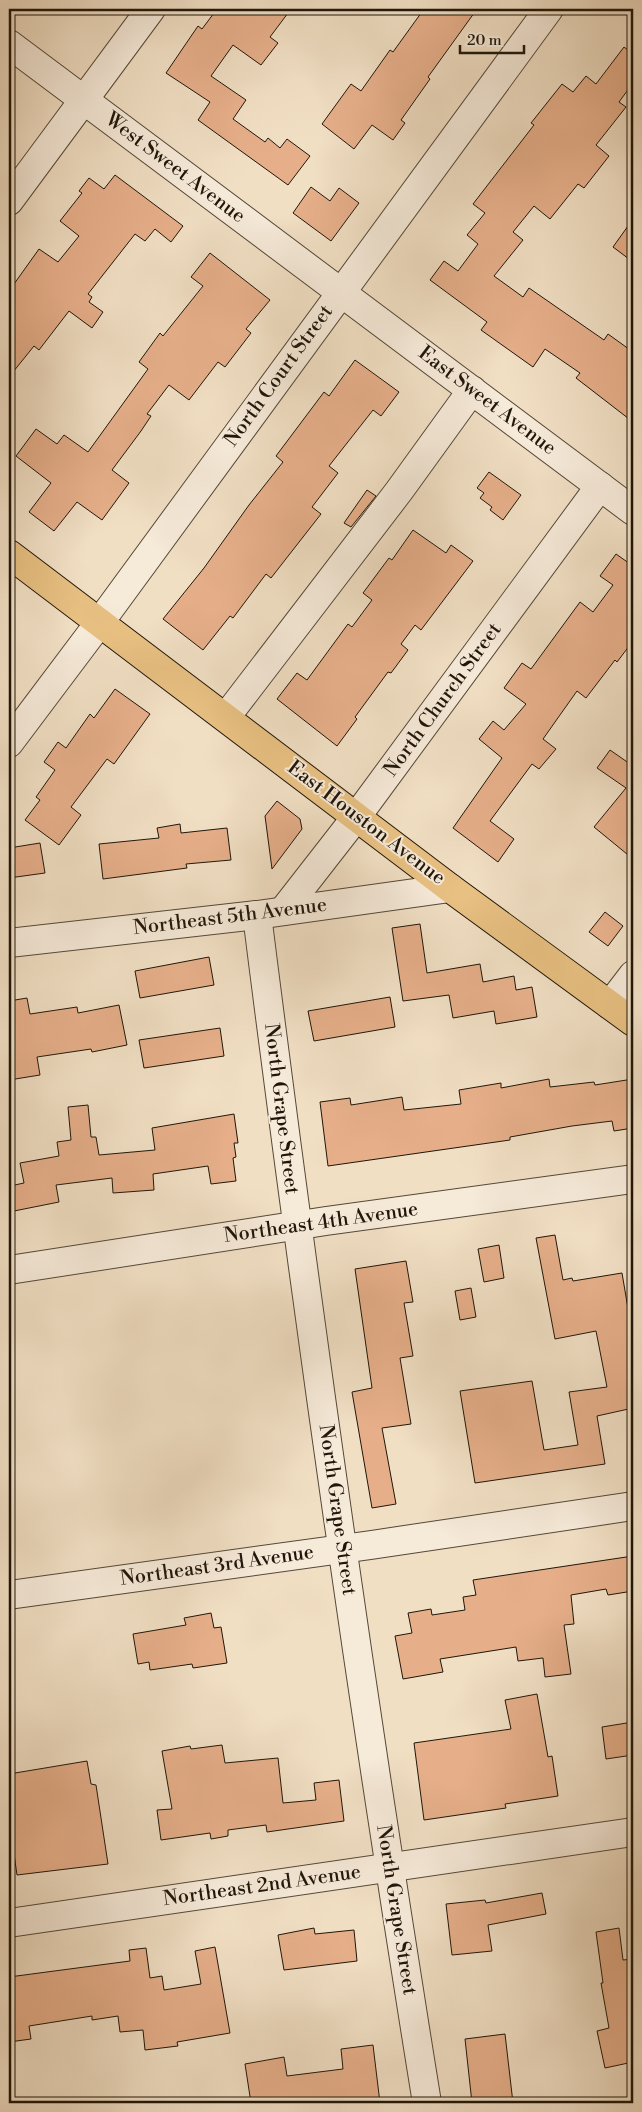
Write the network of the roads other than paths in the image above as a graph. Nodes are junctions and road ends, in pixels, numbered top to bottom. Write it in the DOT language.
graph roads {
  1 [pos="151,9"];
  2 [pos="548,9"];
  3 [pos="9,44"];
  4 [pos="84,100"];
  5 [pos="9,201"];
  6 [pos="341,291"];
  7 [pos="472,390"];
  8 [pos="600,486"];
  9 [pos="633,511"];
  10 [pos="9,554"];
  11 [pos="100,622"];
  12 [pos="226,717"];
  13 [pos="9,743"];
  14 [pos="357,816"];
  15 [pos="450,888"];
  16 [pos="270,913"];
  17 [pos="9,943"];
  18 [pos="633,975"];
  19 [pos="610,1005"];
  20 [pos="633,1022"];
  21 [pos="633,1179"];
  22 [pos="296,1226"];
  23 [pos="9,1270"];
  24 [pos="633,1506"];
  25 [pos="343,1549"];
  26 [pos="9,1594"];
  27 [pos="633,1832"];
  28 [pos="389,1867"];
  29 [pos="9,1923"];
  30 [pos="427,2103"];
  1 -- 4 [label="street"];
  2 -- 6 [label="street, North Court Street"];
  3 -- 4 [label="street, West Sweet Avenue"];
  4 -- 5 [label="street"];
  4 -- 6 [label="street, West Sweet Avenue"];
  6 -- 7 [label="street, East Sweet Avenue"];
  6 -- 11 [label="street, North Court Street"];
  7 -- 8 [label="street, East Sweet Avenue"];
  7 -- 12 [label="street"];
  8 -- 9 [label="street, East Sweet Avenue"];
  8 -- 14 [label="street, North Church Street"];
  10 -- 11 [label="main road, East Houston Avenue"];
  11 -- 12 [label="main road, East Houston Avenue"];
  11 -- 13 [label="street, North Court Street"];
  12 -- 14 [label="main road, East Houston Avenue"];
  14 -- 15 [label="main road, East Houston Avenue"];
  14 -- 16 [label="street, North Church Street"];
  15 -- 16 [label="street, Northeast 5th Avenue"];
  15 -- 19 [label="main road, East Houston Avenue"];
  16 -- 17 [label="street, Northeast 5th Avenue"];
  16 -- 22 [label="street, North Grape Street"];
  18 -- 19 [label="street"];
  19 -- 20 [label="main road, East Houston Avenue"];
  21 -- 22 [label="street, Northeast 4th Avenue"];
  22 -- 23 [label="street, Northeast 4th Avenue"];
  22 -- 25 [label="street, North Grape Street"];
  24 -- 25 [label="street, Northeast 3rd Avenue"];
  25 -- 26 [label="street, Northeast 3rd Avenue"];
  25 -- 28 [label="street, North Grape Street"];
  27 -- 28 [label="street, Northeast 2nd Avenue"];
  28 -- 29 [label="street, Northeast 2nd Avenue"];
  28 -- 30 [label="street, North Grape Street"];
}
